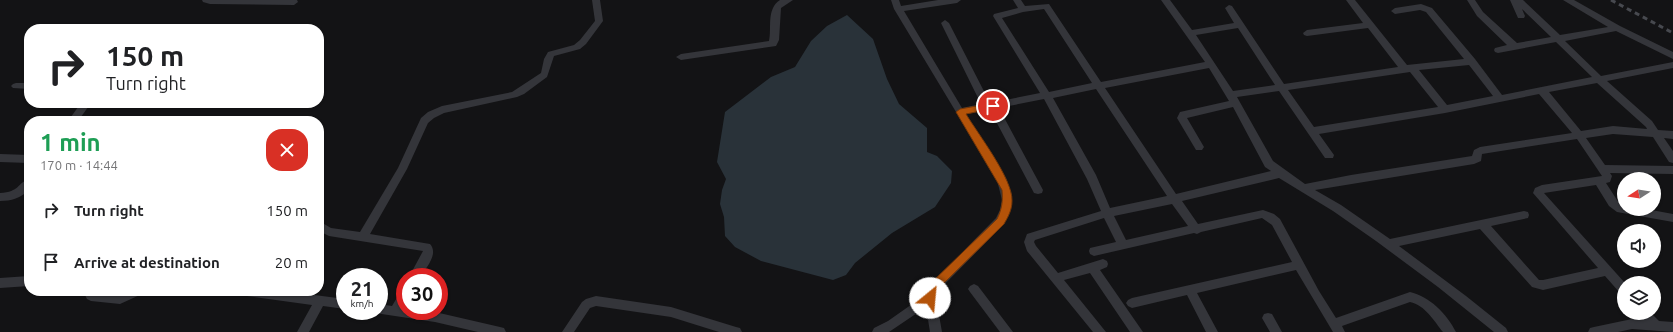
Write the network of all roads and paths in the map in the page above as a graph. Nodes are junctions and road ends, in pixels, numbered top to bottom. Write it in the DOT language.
graph roads {
  1 [pos="206,0"];
  2 [pos="596,0"];
  3 [pos="789,0"];
  4 [pos="957,0"];
  5 [pos="1017,0"];
  6 [pos="1164,0"];
  7 [pos="1350,0"];
  8 [pos="1414,0"];
  9 [pos="1471,0"];
  10 [pos="1514,0"];
  11 [pos="1518,0"];
  12 [pos="1567,0"];
  13 [pos="294,2"];
  14 [pos="897,5"];
  15 [pos="1420,7"];
  16 [pos="1229,8"];
  17 [pos="1022,9"];
  18 [pos="1395,12"];
  19 [pos="1521,16"];
  20 [pos="945,23"];
  21 [pos="1240,25"];
  22 [pos="1370,25"];
  23 [pos="1617,28"];
  24 [pos="1190,33"];
  25 [pos="1307,33"];
  26 [pos="1557,38"];
  27 [pos="1515,46"];
  28 [pos="1498,50"];
  29 [pos="1673,56"];
  30 [pos="681,57"];
  31 [pos="1472,61"];
  32 [pos="1211,64"];
  33 [pos="1673,65"];
  34 [pos="1408,69"];
  35 [pos="1600,80"];
  36 [pos="1098,85"];
  37 [pos="16,86"];
  38 [pos="24,86"];
  39 [pos="1281,87"];
  40 [pos="1542,90"];
  41 [pos="1047,96"];
  42 [pos="1232,99"];
  43 [pos="1500,99"];
  44 [pos="990,106"];
  45 [pos="1445,109"];
  46 [pos="960,112"];
  47 [pos="1312,131"];
  48 [pos="1654,133"];
  49 [pos="1579,135"];
  50 [pos="1673,135"];
  51 [pos="1199,147"];
  52 [pos="1329,155"];
  53 [pos="0,158"];
  54 [pos="24,159"];
  55 [pos="1673,159"];
  56 [pos="1604,169"];
  57 [pos="1673,170"];
  58 [pos="1281,173"];
  59 [pos="1598,180"];
  60 [pos="1304,188"];
  61 [pos="24,190"];
  62 [pos="1038,190"];
  63 [pos="0,197"];
  64 [pos="1174,199"];
  65 [pos="1107,213"];
  66 [pos="1524,215"];
  67 [pos="1673,218"];
  68 [pos="1482,223"];
  69 [pos="324,228"];
  70 [pos="1197,230"];
  71 [pos="362,238"];
  72 [pos="1387,244"];
  73 [pos="1123,245"];
  74 [pos="1094,251"];
  75 [pos="1103,264"];
  76 [pos="1299,265"];
  77 [pos="1092,267"];
  78 [pos="419,268"];
  79 [pos="1607,271"];
  80 [pos="1056,278"];
  81 [pos="24,282"];
  82 [pos="1617,282"];
  83 [pos="0,283"];
  84 [pos="974,289"];
  85 [pos="1190,290"];
  86 [pos="91,296"];
  87 [pos="128,296"];
  88 [pos="284,296"];
  89 [pos="930,298"];
  90 [pos="320,301"];
  91 [pos="336,303"];
  92 [pos="1132,303"];
  93 [pos="388,310"];
  94 [pos="395,311"];
  95 [pos="1268,318"];
  96 [pos="1650,320"];
  97 [pos="1656,326"];
  98 [pos="1673,327"];
  99 [pos="1336,328"];
  100 [pos="303,332"];
  101 [pos="500,332"];
  102 [pos="568,332"];
  103 [pos="736,332"];
  104 [pos="878,332"];
  105 [pos="936,332"];
  106 [pos="1007,332"];
  107 [pos="1100,332"];
  108 [pos="1137,332"];
  109 [pos="1212,332"];
  110 [pos="1276,332"];
  111 [pos="1450,332"];
  112 [pos="1502,332"];
  113 [pos="1594,332"];
  1 -- 13 [label="street"];
  2 -- 71 [label="street"];
  3 -- 30 [label="street"];
  4 -- 14 [label="street"];
  5 -- 17 [label="street"];
  6 -- 24 [label="street"];
  7 -- 22 [label="street"];
  8 -- 15 [label="street"];
  9 -- 27 [label="street"];
  10 -- 19 [label="street"];
  11 -- 26 [label="street"];
  12 -- 23 [label="street"];
  14 -- 46 [label="street"];
  15 -- 18 [label="street"];
  15 -- 31 [label="street"];
  16 -- 21 [label="street"];
  17 -- 36 [label="street"];
  17 -- 41 [label="street"];
  20 -- 44 [label="street"];
  21 -- 24 [label="street"];
  21 -- 39 [label="street"];
  22 -- 25 [label="street"];
  22 -- 34 [label="street"];
  23 -- 26 [label="street"];
  23 -- 29 [label="street"];
  24 -- 32 [label="street"];
  26 -- 27 [label="street"];
  26 -- 35 [label="street"];
  27 -- 28 [label="street"];
  31 -- 34 [label="street"];
  31 -- 43 [label="street"];
  32 -- 36 [label="street"];
  32 -- 42 [label="street"];
  33 -- 35 [label="street"];
  34 -- 39 [label="street"];
  34 -- 45 [label="street"];
  35 -- 40 [label="street"];
  35 -- 48 [label="street"];
  36 -- 41 [label="street"];
  36 -- 64 [label="street"];
  37 -- 38 [label="street"];
  39 -- 42 [label="street"];
  39 -- 47 [label="street"];
  40 -- 43 [label="street"];
  40 -- 49 [label="street"];
  41 -- 44 [label="street"];
  41 -- 65 [label="street"];
  42 -- 51 [label="street"];
  42 -- 58 [label="street"];
  43 -- 45 [label="street"];
  44 -- 46 [label="street"];
  44 -- 62 [label="street"];
  45 -- 47 [label="street"];
  46 -- 89 [label="street"];
  47 -- 52 [label="street"];
  48 -- 49 [label="street"];
  48 -- 50 [label="street"];
  48 -- 55 [label="street"];
  49 -- 56 [label="street"];
  49 -- 60 [label="street"];
  53 -- 54 [label="street"];
  56 -- 57 [label="street"];
  56 -- 59 [label="street"];
  58 -- 60 [label="street"];
  58 -- 64 [label="street"];
  59 -- 67 [label="street"];
  59 -- 79 [label="street"];
  60 -- 72 [label="street"];
  61 -- 63 [label="street"];
  64 -- 65 [label="street"];
  64 -- 70 [label="street"];
  65 -- 73 [label="street"];
  65 -- 80 [label="street"];
  66 -- 68 [label="street"];
  68 -- 72 [label="street"];
  68 -- 79 [label="street"];
  69 -- 71 [label="street"];
  70 -- 73 [label="street"];
  70 -- 76 [label="street"];
  71 -- 78 [label="street"];
  72 -- 112 [label="street"];
  73 -- 74 [label="street"];
  75 -- 77 [label="street"];
  76 -- 85 [label="street"];
  76 -- 99 [label="street"];
  77 -- 80 [label="street"];
  77 -- 108 [label="street"];
  79 -- 82 [label="street"];
  80 -- 107 [label="street"];
  81 -- 83 [label="street"];
  84 -- 106 [label="street"];
  85 -- 92 [label="street"];
  85 -- 109 [label="street"];
  86 -- 87 [label="street"];
  88 -- 90 [label="street"];
  89 -- 104 [label="street"];
  89 -- 105 [label="street"];
  90 -- 91 [label="street"];
  90 -- 100 [label="street"];
  93 -- 94 [label="street"];
  94 -- 101 [label="street"];
  95 -- 110 [label="street"];
  96 -- 97 [label="street"];
  97 -- 98 [label="street"];
  97 -- 113 [label="street"];
  99 -- 111 [label="street"];
  102 -- 103 [label="street"];
}
